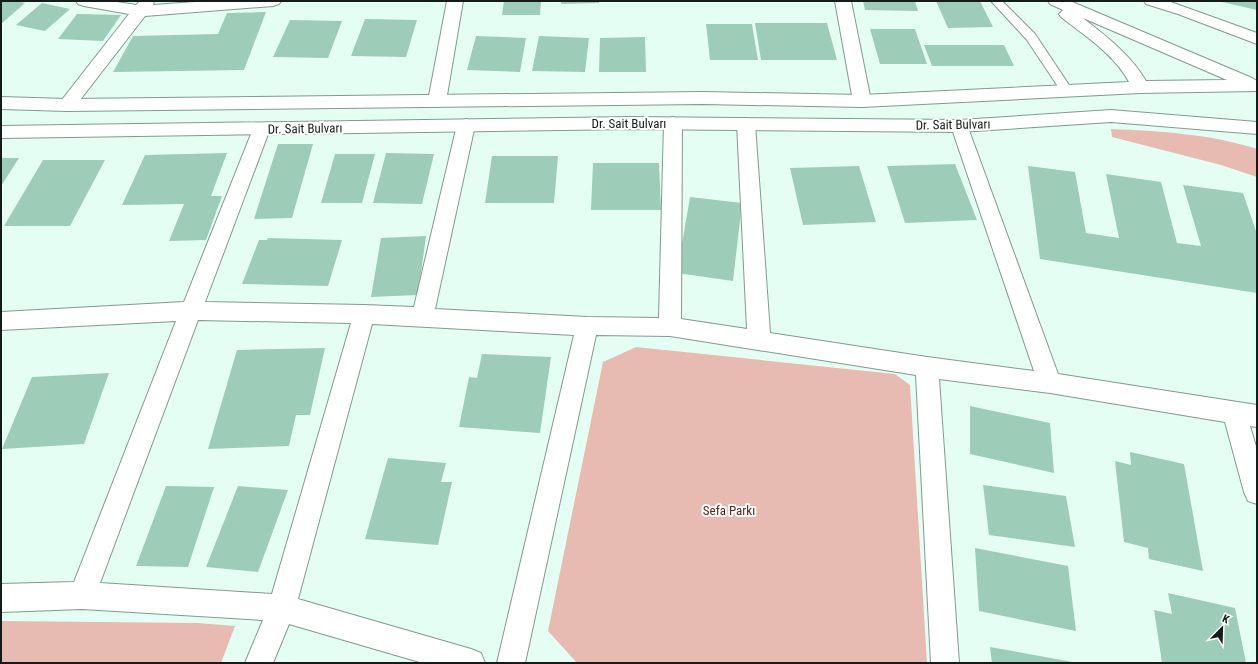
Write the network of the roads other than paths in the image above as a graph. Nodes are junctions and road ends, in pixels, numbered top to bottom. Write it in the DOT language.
graph roads {
  1 [pos="84,1"];
  2 [pos="273,1"];
  3 [pos="455,1"];
  4 [pos="843,1"];
  5 [pos="996,1"];
  6 [pos="1050,1"];
  7 [pos="1056,1"];
  8 [pos="1152,1"];
  9 [pos="144,6"];
  10 [pos="1257,39"];
  11 [pos="1255,83"];
  12 [pos="1140,87"];
  13 [pos="1067,91"];
  14 [pos="437,101"];
  15 [pos="862,101"];
  16 [pos="1,103"];
  17 [pos="67,105"];
  18 [pos="673,123"];
  19 [pos="746,124"];
  20 [pos="466,125"];
  21 [pos="960,126"];
  22 [pos="1257,128"];
  23 [pos="261,129"];
  24 [pos="1,132"];
  25 [pos="190,311"];
  26 [pos="364,314"];
  27 [pos="422,318"];
  28 [pos="1,321"];
  29 [pos="587,326"];
  30 [pos="670,326"];
  31 [pos="759,341"];
  32 [pos="926,367"];
  33 [pos="1050,383"];
  34 [pos="1234,412"];
  35 [pos="1257,416"];
  36 [pos="1257,492"];
  37 [pos="82,595"];
  38 [pos="1,598"];
  39 [pos="282,608"];
  40 [pos="259,663"];
  41 [pos="471,663"];
  42 [pos="511,663"];
  43 [pos="945,663"];
  1 -- 9 [label="street"];
  2 -- 9 [label="street"];
  3 -- 14 [label="street"];
  4 -- 15 [label="street"];
  5 -- 13 [label="lane"];
  6 -- 12 [label="street"];
  7 -- 11 [label="street"];
  8 -- 10 [label="street"];
  9 -- 17 [label="street"];
  11 -- 12 [label="street, Dr. Sait Bulvarı"];
  12 -- 13 [label="street, Dr. Sait Bulvarı"];
  13 -- 15 [label="street, Dr. Sait Bulvarı"];
  14 -- 15 [label="street, Dr. Sait Bulvarı"];
  14 -- 17 [label="street, Dr. Sait Bulvarı"];
  16 -- 17 [label="street, Dr. Sait Bulvarı"];
  18 -- 19 [label="street, Dr. Sait Bulvarı"];
  18 -- 20 [label="street, Dr. Sait Bulvarı"];
  18 -- 30 [label="street"];
  19 -- 21 [label="street, Dr. Sait Bulvarı"];
  19 -- 31 [label="street"];
  20 -- 23 [label="street, Dr. Sait Bulvarı"];
  20 -- 27 [label="street"];
  21 -- 22 [label="street, Dr. Sait Bulvarı"];
  21 -- 33 [label="street"];
  23 -- 24 [label="street, Dr. Sait Bulvarı"];
  23 -- 25 [label="street"];
  25 -- 26 [label="street"];
  25 -- 28 [label="street"];
  25 -- 37 [label="street"];
  26 -- 27 [label="street"];
  26 -- 39 [label="street"];
  27 -- 29 [label="street"];
  29 -- 30 [label="street"];
  29 -- 42 [label="street"];
  30 -- 31 [label="street"];
  31 -- 32 [label="street"];
  32 -- 33 [label="street"];
  32 -- 43 [label="street"];
  33 -- 34 [label="street"];
  34 -- 35 [label="street"];
  34 -- 36 [label="street"];
  37 -- 38 [label="street"];
  37 -- 39 [label="street"];
  39 -- 40 [label="street"];
  39 -- 41 [label="street"];
}
